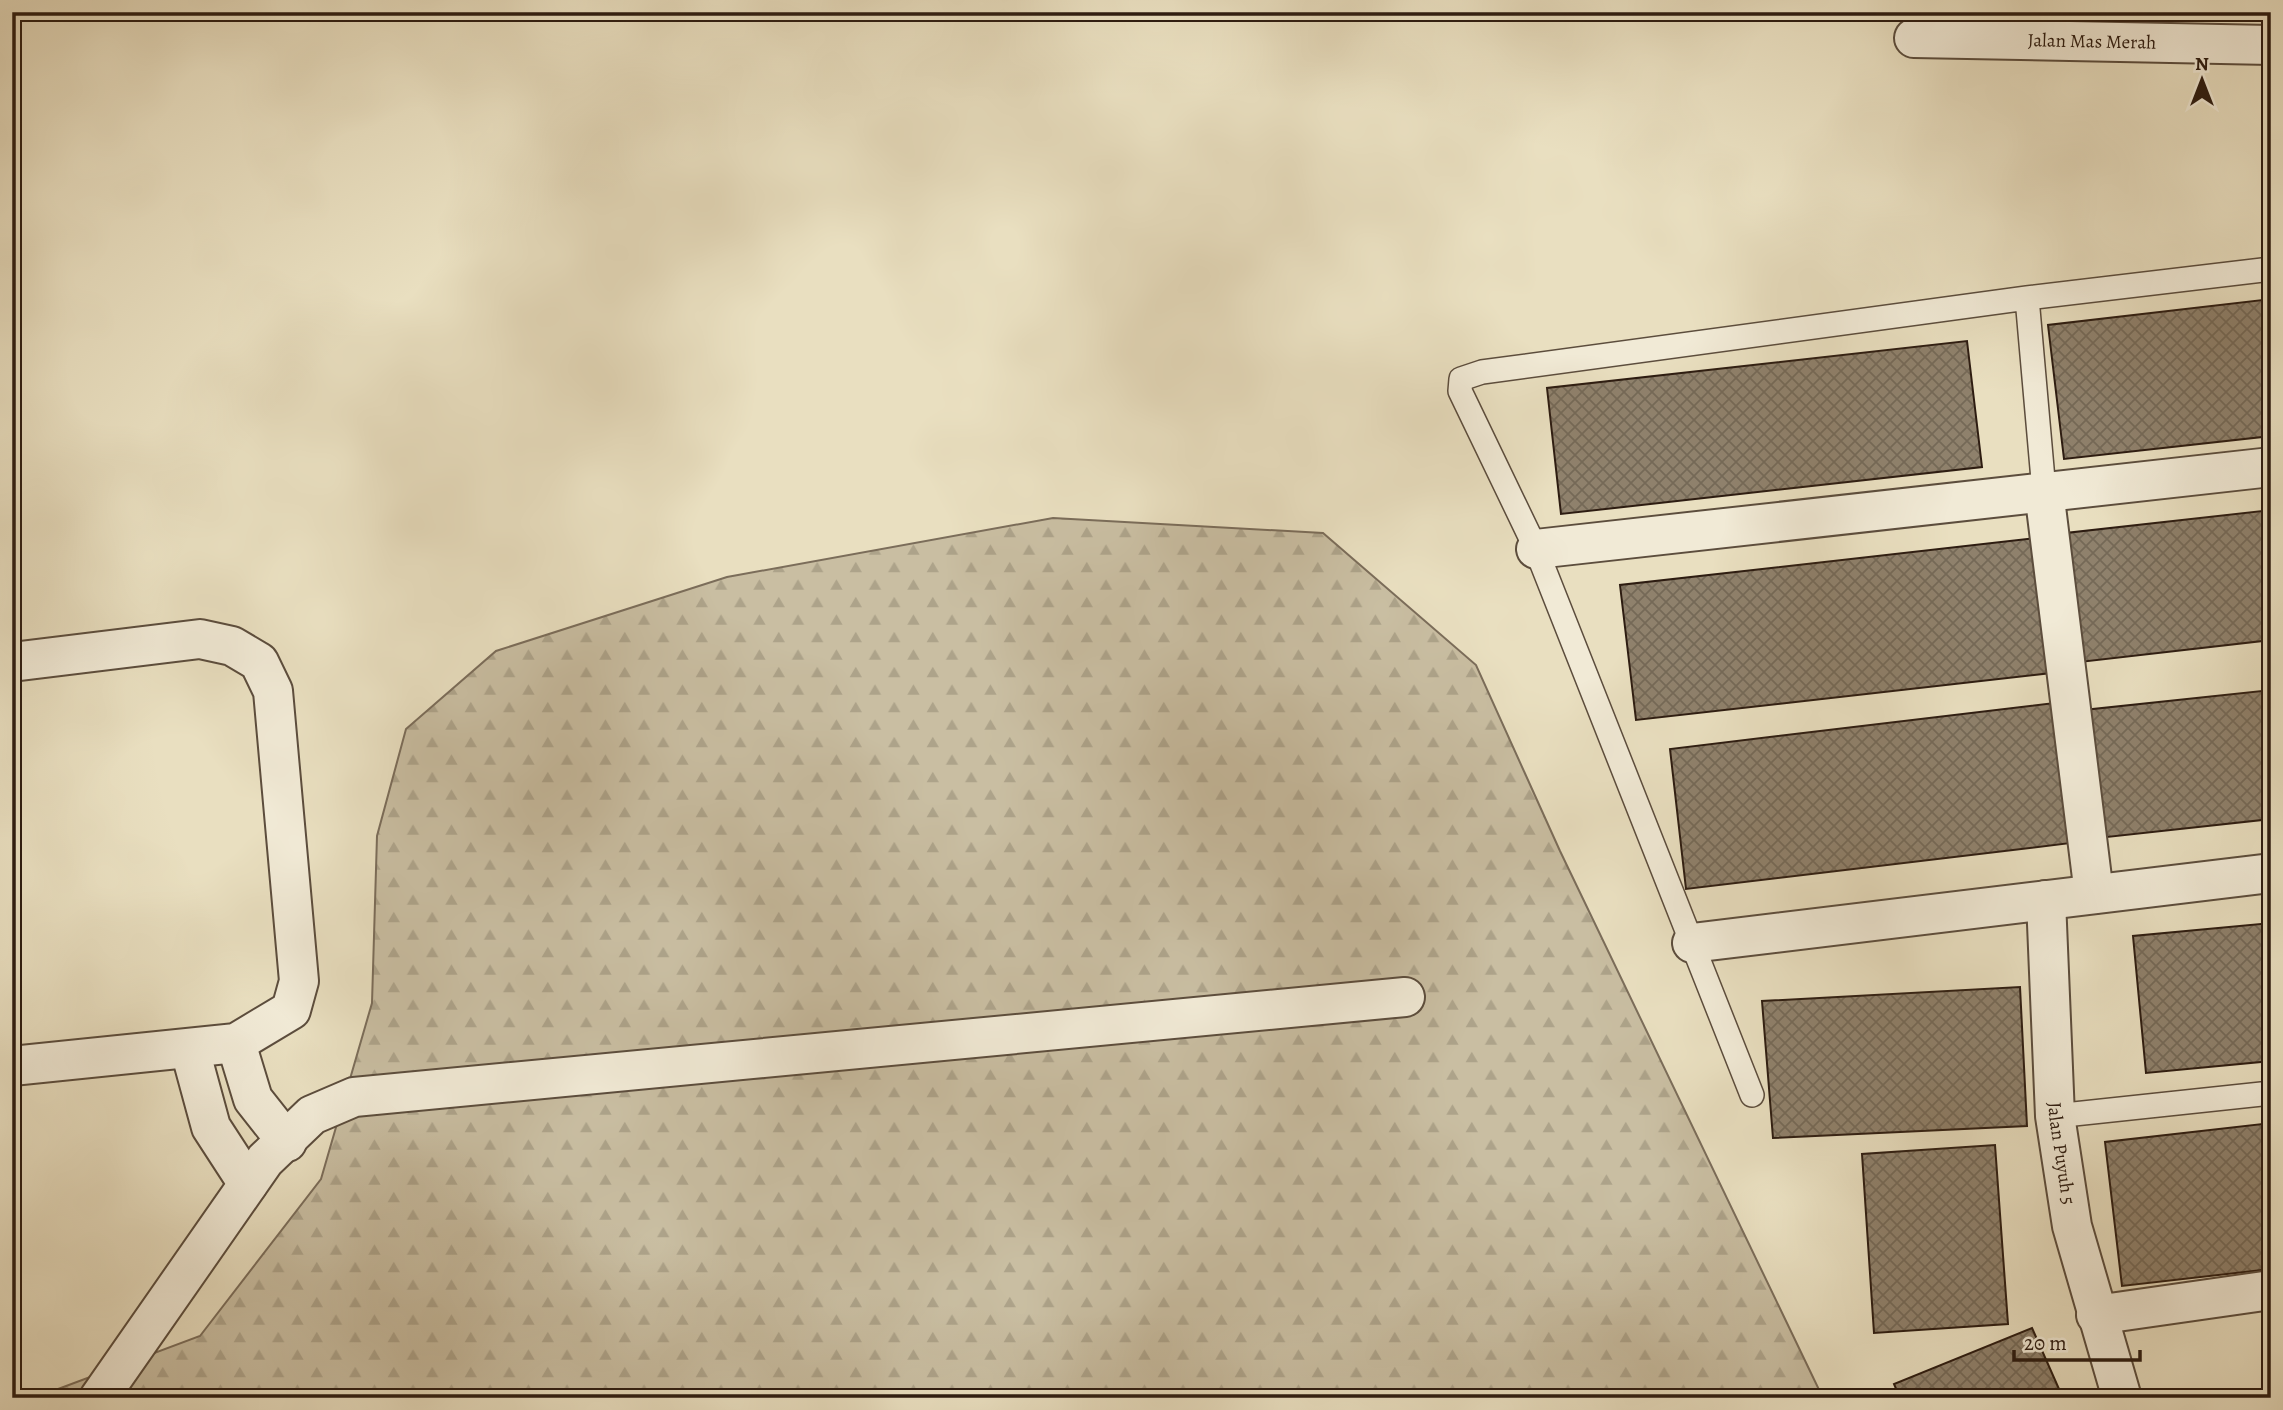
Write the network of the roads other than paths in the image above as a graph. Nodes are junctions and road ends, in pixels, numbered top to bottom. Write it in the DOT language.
graph roads {
  1 [pos="1914,38"];
  2 [pos="2271,45"];
  3 [pos="2271,269"];
  4 [pos="2028,298"];
  5 [pos="2271,467"];
  6 [pos="2044,491"];
  7 [pos="1536,549"];
  8 [pos="12,663"];
  9 [pos="2271,873"];
  10 [pos="2094,894"];
  11 [pos="2046,900"];
  12 [pos="1692,943"];
  13 [pos="1405,997"];
  14 [pos="236,1043"];
  15 [pos="190,1050"];
  16 [pos="12,1066"];
  17 [pos="2271,1093"];
  18 [pos="1752,1095"];
  19 [pos="2055,1116"];
  20 [pos="287,1142"];
  21 [pos="248,1184"];
  22 [pos="2271,1290"];
  23 [pos="2096,1315"];
  24 [pos="99,1398"];
  25 [pos="2122,1398"];
  1 -- 2 [label="street, Jalan Mas Merah"];
  3 -- 4 [label="lane"];
  4 -- 6 [label="lane"];
  4 -- 7 [label="lane"];
  5 -- 6 [label="street"];
  6 -- 7 [label="street"];
  6 -- 10 [label="street"];
  7 -- 12 [label="lane"];
  8 -- 14 [label="street"];
  9 -- 10 [label="street"];
  10 -- 11 [label="street"];
  11 -- 12 [label="street"];
  11 -- 19 [label="street, Jalan Puyuh 5"];
  12 -- 18 [label="lane"];
  13 -- 20 [label="street"];
  14 -- 15 [label="street"];
  14 -- 20 [label="street"];
  15 -- 16 [label="street"];
  15 -- 21 [label="street"];
  17 -- 19 [label="lane"];
  19 -- 23 [label="street, Jalan Puyuh 5"];
  20 -- 21 [label="street"];
  21 -- 24 [label="street"];
  22 -- 23 [label="street"];
  23 -- 25 [label="street, Jalan Puyuh 5"];
}
